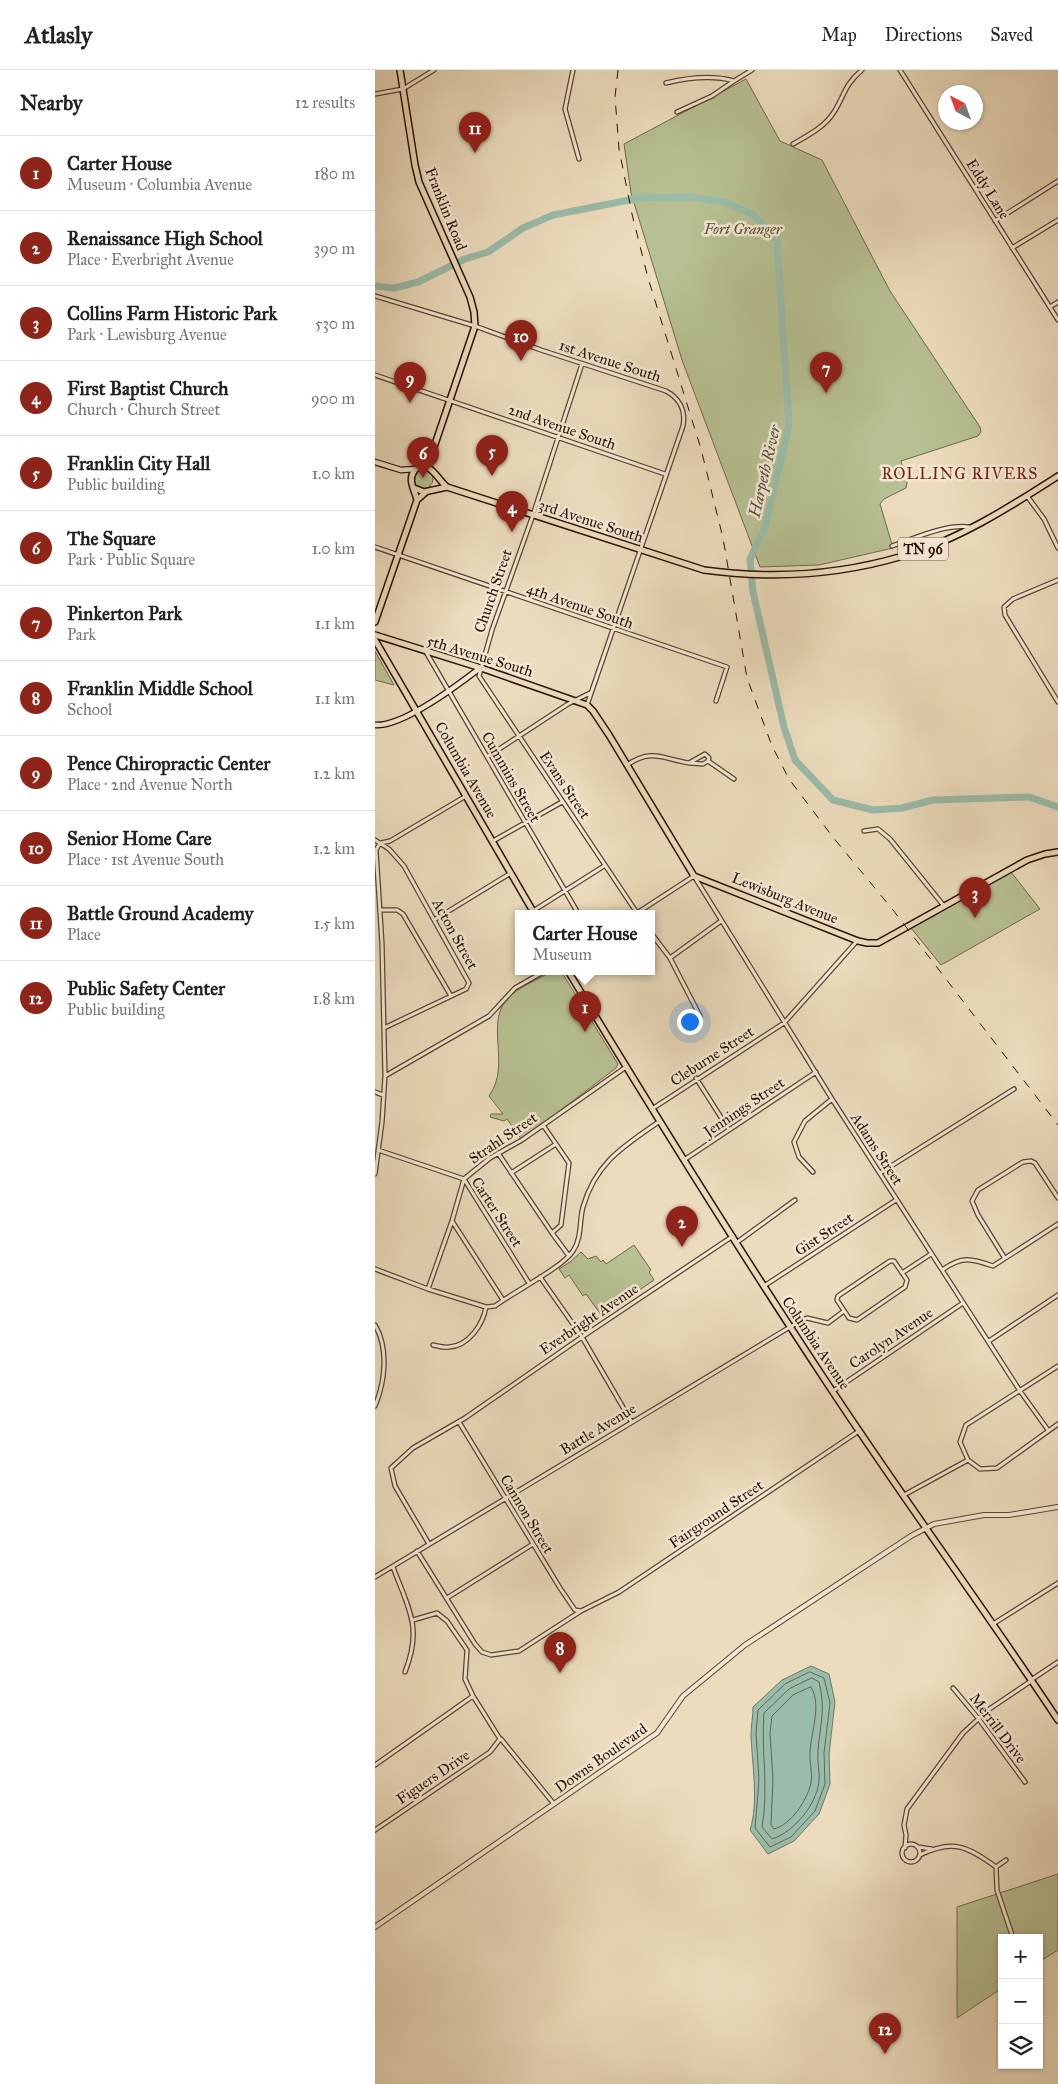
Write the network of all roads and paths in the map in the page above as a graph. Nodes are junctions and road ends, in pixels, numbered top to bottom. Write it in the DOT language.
graph roads {
  1 [pos="400,70"];
  2 [pos="434,70"];
  3 [pos="573,70"];
  4 [pos="752,70"];
  5 [pos="862,70"];
  6 [pos="900,70"];
  7 [pos="734,81"];
  8 [pos="666,83"];
  9 [pos="403,89"];
  10 [pos="375,94"];
  11 [pos="677,112"];
  12 [pos="793,144"];
  13 [pos="579,159"];
  14 [pos="1058,181"];
  15 [pos="995,220"];
  16 [pos="1058,220"];
  17 [pos="1012,248"];
  18 [pos="375,296"];
  19 [pos="1058,302"];
  20 [pos="1049,307"];
  21 [pos="1058,320"];
  22 [pos="475,326"];
  23 [pos="582,364"];
  24 [pos="375,375"];
  25 [pos="451,401"];
  26 [pos="558,438"];
  27 [pos="431,456"];
  28 [pos="375,462"];
  29 [pos="418,468"];
  30 [pos="401,470"];
  31 [pos="433,470"];
  32 [pos="665,474"];
  33 [pos="436,476"];
  34 [pos="1058,476"];
  35 [pos="411,481"];
  36 [pos="447,487"];
  37 [pos="414,488"];
  38 [pos="428,491"];
  39 [pos="1027,496"];
  40 [pos="417,500"];
  41 [pos="533,515"];
  42 [pos="970,527"];
  43 [pos="893,546"];
  44 [pos="375,547"];
  45 [pos="1058,548"];
  46 [pos="639,551"];
  47 [pos="398,555"];
  48 [pos="1058,580"];
  49 [pos="506,592"];
  50 [pos="375,622"];
  51 [pos="613,628"];
  52 [pos="375,635"];
  53 [pos="375,640"];
  54 [pos="426,652"];
  55 [pos="480,668"];
  56 [pos="449,691"];
  57 [pos="591,693"];
  58 [pos="577,700"];
  59 [pos="716,701"];
  60 [pos="1058,702"];
  61 [pos="587,705"];
  62 [pos="417,711"];
  63 [pos="375,725"];
  64 [pos="519,737"];
  65 [pos="487,757"];
  66 [pos="708,761"];
  67 [pos="689,762"];
  68 [pos="627,766"];
  69 [pos="734,779"];
  70 [pos="466,796"];
  71 [pos="562,802"];
  72 [pos="525,824"];
  73 [pos="864,831"];
  74 [pos="375,840"];
  75 [pos="493,842"];
  76 [pos="380,843"];
  77 [pos="1058,852"];
  78 [pos="604,866"];
  79 [pos="512,873"];
  80 [pos="694,876"];
  81 [pos="564,891"];
  82 [pos="944,906"];
  83 [pos="380,910"];
  84 [pos="533,910"];
  85 [pos="537,910"];
  86 [pos="576,910"];
  87 [pos="635,910"];
  88 [pos="642,910"];
  89 [pos="434,920"];
  90 [pos="721,921"];
  91 [pos="655,938"];
  92 [pos="858,941"];
  93 [pos="670,958"];
  94 [pos="538,975"];
  95 [pos="571,975"];
  96 [pos="451,996"];
  97 [pos="700,1016"];
  98 [pos="784,1024"];
  99 [pos="384,1028"];
  100 [pos="626,1067"];
  101 [pos="816,1072"];
  102 [pos="385,1076"];
  103 [pos="697,1078"];
  104 [pos="1014,1089"];
  105 [pos="375,1092"];
  106 [pos="383,1095"];
  107 [pos="832,1100"];
  108 [pos="652,1109"];
  109 [pos="660,1121"];
  110 [pos="543,1125"];
  111 [pos="729,1130"];
  112 [pos="556,1144"];
  113 [pos="378,1150"];
  114 [pos="498,1153"];
  115 [pos="684,1160"];
  116 [pos="813,1172"];
  117 [pos="511,1173"];
  118 [pos="880,1173"];
  119 [pos="375,1174"];
  120 [pos="463,1179"];
  121 [pos="1058,1198"];
  122 [pos="795,1200"];
  123 [pos="896,1200"];
  124 [pos="451,1222"];
  125 [pos="1058,1224"];
  126 [pos="552,1233"];
  127 [pos="733,1236"];
  128 [pos="736,1243"];
  129 [pos="931,1254"];
  130 [pos="569,1256"];
  131 [pos="1004,1257"];
  132 [pos="375,1269"];
  133 [pos="942,1270"];
  134 [pos="902,1273"];
  135 [pos="540,1277"];
  136 [pos="529,1283"];
  137 [pos="764,1286"];
  138 [pos="429,1290"];
  139 [pos="1058,1295"];
  140 [pos="503,1300"];
  141 [pos="963,1303"];
  142 [pos="486,1307"];
  143 [pos="845,1311"];
  144 [pos="375,1326"];
  145 [pos="790,1327"];
  146 [pos="582,1337"];
  147 [pos="989,1341"];
  148 [pos="433,1345"];
  149 [pos="1058,1366"];
  150 [pos="833,1391"];
  151 [pos="1020,1392"];
  152 [pos="375,1406"];
  153 [pos="631,1421"];
  154 [pos="459,1422"];
  155 [pos="1058,1424"];
  156 [pos="1048,1430"];
  157 [pos="860,1431"];
  158 [pos="968,1460"];
  159 [pos="904,1495"];
  160 [pos="505,1498"];
  161 [pos="1058,1507"];
  162 [pos="927,1528"];
  163 [pos="429,1544"];
  164 [pos="533,1544"];
  165 [pos="417,1551"];
  166 [pos="393,1567"];
  167 [pos="375,1577"];
  168 [pos="1058,1583"];
  169 [pos="447,1598"];
  170 [pos="581,1611"];
  171 [pos="413,1620"];
  172 [pos="992,1624"];
  173 [pos="1058,1662"];
  174 [pos="405,1672"];
  175 [pos="1031,1680"];
  176 [pos="953,1688"];
  177 [pos="473,1696"];
  178 [pos="978,1718"];
  179 [pos="1058,1720"];
  180 [pos="501,1739"];
  181 [pos="375,1765"];
  182 [pos="1025,1782"];
  183 [pos="554,1804"];
  184 [pos="375,1830"];
  185 [pos="906,1835"];
  186 [pos="916,1846"];
  187 [pos="905,1848"];
  188 [pos="933,1849"];
  189 [pos="920,1856"];
  190 [pos="1006,1860"];
  191 [pos="996,1867"];
  192 [pos="375,1926"];
  193 [pos="1012,1934"];
  1 -- 9 [label="main road, Franklin Road"];
  2 -- 9 [label="street"];
  3 -- 13 [label="street"];
  4 -- 7 [label="street"];
  5 -- 12 [label="street"];
  6 -- 15 [label="street, Eddy Lane"];
  7 -- 8 [label="street"];
  7 -- 11 [label="street"];
  9 -- 10 [label="street"];
  9 -- 22 [label="main road, Franklin Road"];
  14 -- 15 [label="street"];
  15 -- 17 [label="street, Eddy Lane"];
  16 -- 17 [label="street"];
  17 -- 20 [label="street, Eddy Lane"];
  18 -- 22 [label="street, 1st Avenue South"];
  19 -- 20 [label="street"];
  20 -- 21 [label="street, Eddy Lane"];
  22 -- 23 [label="street, 1st Avenue South"];
  22 -- 25 [label="main road"];
  23 -- 26 [label="street, Church Street"];
  23 -- 32 [label="street, 1st Avenue South"];
  24 -- 25 [label="street, 2nd Avenue South"];
  25 -- 26 [label="street, 2nd Avenue South"];
  25 -- 27 [label="main road"];
  26 -- 32 [label="street, 2nd Avenue South"];
  26 -- 41 [label="street, Church Street"];
  27 -- 29 [label="main road"];
  27 -- 31 [label="main road"];
  28 -- 30 [label="main road"];
  29 -- 30 [label="main road"];
  29 -- 31 [label="main road"];
  29 -- 35 [label="main road"];
  30 -- 35 [label="main road"];
  31 -- 33 [label="main road"];
  32 -- 46 [label="street"];
  33 -- 36 [label="main road, 3rd Avenue South / TN 96"];
  33 -- 38 [label="main road"];
  34 -- 39 [label="main road, TN 96"];
  35 -- 37 [label="main road"];
  36 -- 38 [label="main road"];
  36 -- 41 [label="main road, 3rd Avenue South / TN 96"];
  37 -- 38 [label="main road"];
  37 -- 40 [label="main road"];
  38 -- 40 [label="main road"];
  39 -- 42 [label="main road, TN 96"];
  39 -- 45 [label="street"];
  40 -- 47 [label="main road"];
  41 -- 46 [label="main road, 3rd Avenue South / TN 96"];
  41 -- 49 [label="street, Church Street"];
  42 -- 43 [label="street"];
  42 -- 46 [label="main road, 3rd Avenue South / TN 96"];
  44 -- 47 [label="street, 4th Avenue South"];
  46 -- 51 [label="street"];
  47 -- 49 [label="street, 4th Avenue South"];
  47 -- 50 [label="main road"];
  48 -- 60 [label="street"];
  49 -- 51 [label="street, 4th Avenue South"];
  49 -- 55 [label="street, Church Street"];
  51 -- 57 [label="street"];
  51 -- 59 [label="street, 4th Avenue South"];
  52 -- 54 [label="main road, 5th Avenue South"];
  53 -- 62 [label="main road, Columbia Avenue"];
  54 -- 55 [label="main road, 5th Avenue South"];
  54 -- 56 [label="street, Cummins Street"];
  55 -- 56 [label="main road"];
  55 -- 58 [label="main road, 5th Avenue South"];
  55 -- 64 [label="street, Evans Street"];
  56 -- 62 [label="main road"];
  56 -- 65 [label="street, Cummins Street"];
  57 -- 58 [label="street"];
  57 -- 61 [label="street"];
  58 -- 61 [label="main road"];
  58 -- 64 [label="street"];
  61 -- 68 [label="main road"];
  62 -- 63 [label="main road"];
  62 -- 70 [label="main road, Columbia Avenue"];
  64 -- 65 [label="street"];
  64 -- 71 [label="street, Evans Street"];
  65 -- 72 [label="street, Cummins Street"];
  66 -- 67 [label="street"];
  66 -- 67 [label="street"];
  66 -- 69 [label="street"];
  67 -- 68 [label="street"];
  68 -- 80 [label="main road"];
  70 -- 75 [label="main road, Columbia Avenue"];
  70 -- 76 [label="street"];
  71 -- 72 [label="street"];
  71 -- 78 [label="street, Evans Street"];
  72 -- 75 [label="street"];
  72 -- 81 [label="street, Cummins Street"];
  73 -- 82 [label="street"];
  74 -- 76 [label="street, Acton Street"];
  75 -- 79 [label="main road, Columbia Avenue"];
  76 -- 83 [label="street"];
  76 -- 89 [label="street, Acton Street"];
  77 -- 82 [label="main road, Lewisburg Avenue"];
  78 -- 81 [label="street"];
  78 -- 87 [label="street, Evans Street"];
  79 -- 84 [label="main road, Columbia Avenue"];
  79 -- 89 [label="street"];
  80 -- 88 [label="street"];
  80 -- 90 [label="street, Adams Street"];
  80 -- 92 [label="main road, Lewisburg Avenue"];
  81 -- 85 [label="street"];
  81 -- 86 [label="street, Cummins Street"];
  82 -- 92 [label="main road, Lewisburg Avenue"];
  83 -- 96 [label="street"];
  83 -- 99 [label="street"];
  89 -- 96 [label="street, Acton Street"];
  90 -- 93 [label="street"];
  90 -- 98 [label="street, Adams Street"];
  91 -- 93 [label="street"];
  92 -- 98 [label="street, Cleburne Street"];
  93 -- 97 [label="street"];
  94 -- 102 [label="street"];
  95 -- 100 [label="main road, Columbia Avenue"];
  96 -- 99 [label="street, Acton Street"];
  98 -- 101 [label="street, Adams Street"];
  98 -- 103 [label="street, Cleburne Street"];
  99 -- 102 [label="street"];
  100 -- 108 [label="main road, Columbia Avenue"];
  100 -- 110 [label="street, Strahl Street"];
  101 -- 107 [label="street, Adams Street"];
  101 -- 111 [label="street, Jennings Street"];
  102 -- 106 [label="street"];
  103 -- 108 [label="street, Cleburne Street"];
  103 -- 111 [label="street"];
  104 -- 118 [label="street"];
  105 -- 106 [label="street"];
  106 -- 113 [label="street"];
  107 -- 116 [label="street"];
  107 -- 118 [label="street, Adams Street"];
  108 -- 109 [label="main road, Columbia Avenue"];
  109 -- 115 [label="main road, Columbia Avenue"];
  109 -- 130 [label="street"];
  110 -- 112 [label="street"];
  110 -- 114 [label="street, Strahl Street"];
  111 -- 115 [label="street, Jennings Street"];
  112 -- 117 [label="street"];
  112 -- 126 [label="street"];
  113 -- 119 [label="street"];
  113 -- 120 [label="street, Carter Street"];
  114 -- 117 [label="street"];
  114 -- 120 [label="street, Strahl Street"];
  115 -- 127 [label="main road, Columbia Avenue"];
  117 -- 126 [label="street"];
  118 -- 123 [label="street, Adams Street"];
  120 -- 124 [label="street, Strahl Street"];
  120 -- 136 [label="street, Carter Street"];
  121 -- 131 [label="street"];
  122 -- 128 [label="street"];
  123 -- 129 [label="street, Adams Street"];
  123 -- 137 [label="street, Gist Street"];
  124 -- 138 [label="street, Strahl Street"];
  124 -- 140 [label="street"];
  125 -- 131 [label="street"];
  126 -- 130 [label="street"];
  127 -- 128 [label="main road, Columbia Avenue"];
  127 -- 146 [label="street, Everbright Avenue"];
  128 -- 137 [label="main road, Columbia Avenue"];
  129 -- 133 [label="street, Adams Street"];
  129 -- 134 [label="street"];
  130 -- 135 [label="street"];
  131 -- 133 [label="street"];
  132 -- 138 [label="street"];
  133 -- 141 [label="street, Adams Street"];
  134 -- 143 [label="street"];
  134 -- 143 [label="street"];
  135 -- 136 [label="street"];
  135 -- 146 [label="street"];
  136 -- 140 [label="street"];
  137 -- 145 [label="main road, Columbia Avenue"];
  138 -- 142 [label="street"];
  139 -- 147 [label="street"];
  140 -- 142 [label="street"];
  141 -- 147 [label="street, Adams Street"];
  141 -- 150 [label="street, Carolyn Avenue"];
  142 -- 148 [label="street"];
  143 -- 145 [label="street, Battle Avenue"];
  144 -- 152 [label="street"];
  145 -- 150 [label="main road, Columbia Avenue"];
  145 -- 153 [label="street, Battle Avenue"];
  146 -- 153 [label="street"];
  146 -- 154 [label="street, Everbright Avenue"];
  147 -- 151 [label="street, Adams Street"];
  149 -- 151 [label="street"];
  150 -- 157 [label="main road, Columbia Avenue"];
  151 -- 156 [label="street, Adams Street"];
  151 -- 158 [label="street"];
  153 -- 160 [label="street, Battle Avenue"];
  154 -- 160 [label="street, Cannon Street"];
  154 -- 163 [label="street, Everbright Avenue"];
  155 -- 156 [label="street"];
  156 -- 158 [label="street"];
  157 -- 159 [label="main road, Columbia Avenue"];
  157 -- 170 [label="street, Fairground Street"];
  158 -- 159 [label="street"];
  159 -- 162 [label="main road, Columbia Avenue"];
  160 -- 163 [label="street, Battle Avenue"];
  160 -- 164 [label="street, Cannon Street"];
  161 -- 162 [label="street, Downs Boulevard"];
  162 -- 172 [label="main road, Columbia Avenue"];
  162 -- 183 [label="street, Downs Boulevard"];
  163 -- 165 [label="street, Battle Avenue"];
  164 -- 169 [label="street"];
  164 -- 170 [label="street, Cannon Street"];
  165 -- 166 [label="street, Battle Avenue"];
  165 -- 169 [label="street"];
  166 -- 167 [label="street, Battle Avenue"];
  166 -- 171 [label="street"];
  168 -- 172 [label="street"];
  169 -- 170 [label="street"];
  171 -- 174 [label="street"];
  171 -- 177 [label="street"];
  172 -- 175 [label="main road, Columbia Avenue"];
  173 -- 175 [label="street"];
  175 -- 178 [label="street"];
  175 -- 179 [label="main road, Columbia Avenue"];
  176 -- 178 [label="street, Merrill Drive"];
  177 -- 180 [label="street"];
  177 -- 181 [label="street"];
  178 -- 182 [label="street, Merrill Drive"];
  178 -- 185 [label="street"];
  180 -- 183 [label="street"];
  180 -- 184 [label="street, Figuers Drive"];
  183 -- 192 [label="street, Downs Boulevard"];
  185 -- 186 [label="street"];
  185 -- 187 [label="street"];
  186 -- 187 [label="street"];
  186 -- 188 [label="street"];
  186 -- 189 [label="street"];
  187 -- 189 [label="street"];
  188 -- 189 [label="street"];
  188 -- 191 [label="street"];
  190 -- 191 [label="street"];
  191 -- 193 [label="street"];
}
